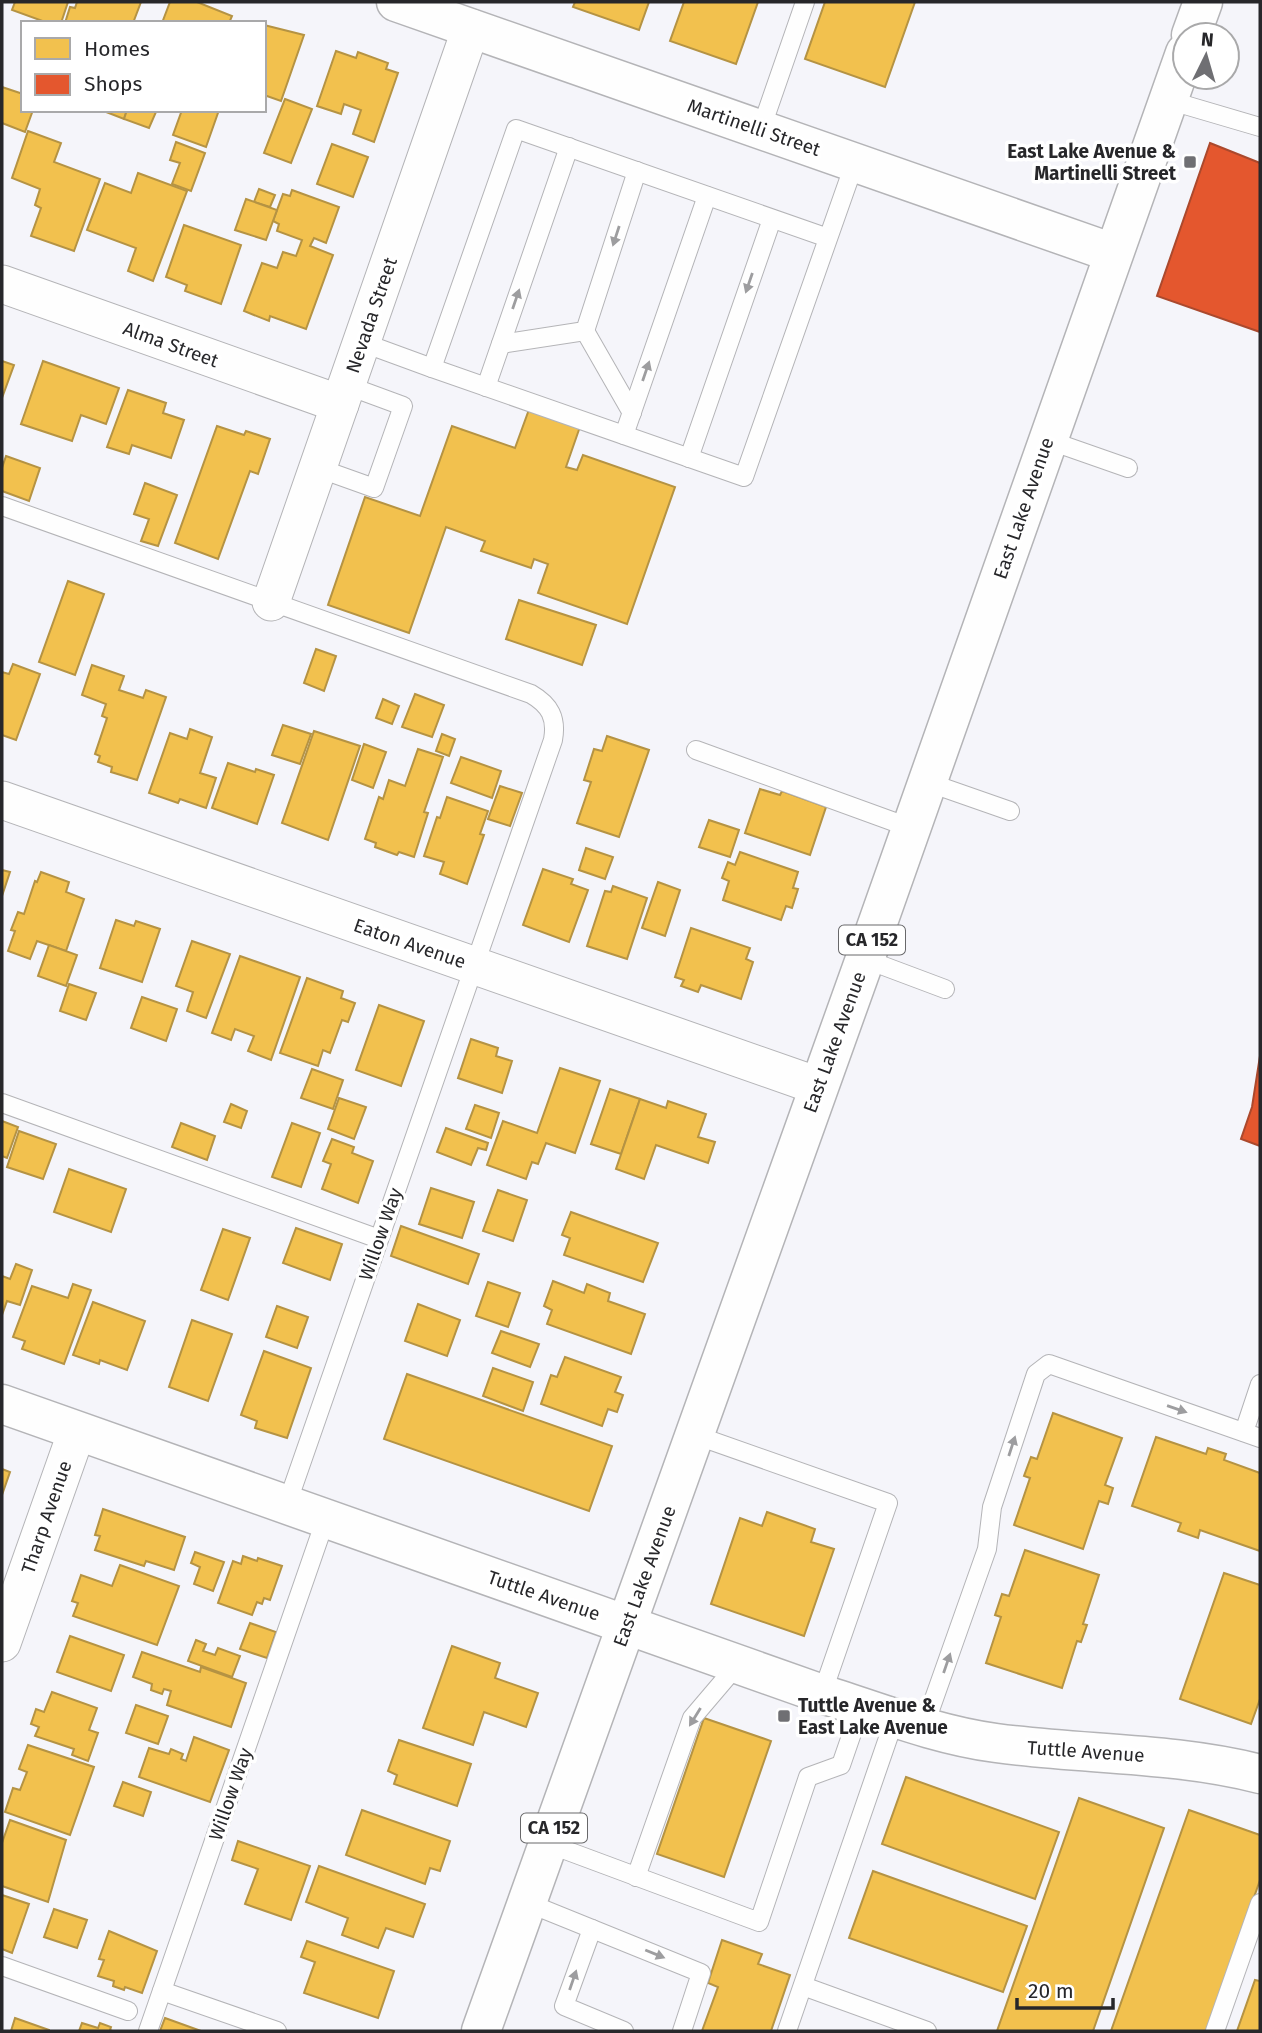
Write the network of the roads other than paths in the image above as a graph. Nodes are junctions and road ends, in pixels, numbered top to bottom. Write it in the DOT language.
graph roads {
  1 [pos="396,2"];
  2 [pos="805,2"];
  3 [pos="1203,2"];
  4 [pos="1196,21"];
  5 [pos="471,28"];
  6 [pos="1171,91"];
  7 [pos="1168,100"];
  8 [pos="1260,127"];
  9 [pos="761,129"];
  10 [pos="569,147"];
  11 [pos="855,162"];
  12 [pos="637,172"];
  13 [pos="707,196"];
  14 [pos="772,219"];
  15 [pos="828,238"];
  16 [pos="1113,253"];
  17 [pos="2,284"];
  18 [pos="585,331"];
  19 [pos="361,342"];
  20 [pos="501,344"];
  21 [pos="432,368"];
  22 [pos="486,387"];
  23 [pos="343,395"];
  24 [pos="632,413"];
  25 [pos="624,435"];
  26 [pos="1048,440"];
  27 [pos="689,458"];
  28 [pos="318,468"];
  29 [pos="1128,468"];
  30 [pos="2,506"];
  31 [pos="271,602"];
  32 [pos="696,750"];
  33 [pos="927,782"];
  34 [pos="2,800"];
  35 [pos="1010,811"];
  36 [pos="911,828"];
  37 [pos="865,960"];
  38 [pos="474,965"];
  39 [pos="945,989"];
  40 [pos="818,1086"];
  41 [pos="2,1103"];
  42 [pos="379,1239"];
  43 [pos="1260,1384"];
  44 [pos="2,1404"];
  45 [pos="77,1431"];
  46 [pos="695,1435"];
  47 [pos="1252,1435"];
  48 [pos="287,1504"];
  49 [pos="326,1518"];
  50 [pos="627,1624"];
  51 [pos="2,1643"];
  52 [pos="738,1664"];
  53 [pos="822,1694"];
  54 [pos="893,1717"];
  55 [pos="1259,1769"];
  56 [pos="549,1844"];
  57 [pos="636,1877"];
  58 [pos="528,1903"];
  59 [pos="1260,1903"];
  60 [pos="592,1928"];
  61 [pos="2,1966"];
  62 [pos="803,1986"];
  63 [pos="162,1991"];
  64 [pos="128,2011"];
  65 [pos="148,2031"];
  66 [pos="276,2031"];
  67 [pos="481,2031"];
  68 [pos="624,2031"];
  69 [pos="682,2031"];
  70 [pos="787,2031"];
  71 [pos="927,2031"];
  72 [pos="1215,2031"];
  1 -- 5 [label="main road, Martinelli Street"];
  2 -- 9 [label="lane"];
  3 -- 4 [label="main road"];
  5 -- 9 [label="main road, Martinelli Street"];
  5 -- 19 [label="street, Nevada Street"];
  6 -- 7 [label="main road, East Lake Avenue / CA 152"];
  7 -- 8 [label="lane"];
  7 -- 16 [label="main road, East Lake Avenue / CA 152"];
  9 -- 11 [label="main road, Martinelli Street"];
  10 -- 12 [label="lane"];
  20 -- 10 [label="lane, one-way"];
  10 -- 21 [label="lane"];
  11 -- 15 [label="lane"];
  11 -- 16 [label="main road, Martinelli Street"];
  12 -- 13 [label="lane"];
  12 -- 18 [label="lane, one-way"];
  13 -- 14 [label="lane"];
  24 -- 13 [label="lane, one-way"];
  14 -- 15 [label="lane"];
  14 -- 27 [label="lane, one-way"];
  15 -- 27 [label="lane"];
  16 -- 26 [label="main road, East Lake Avenue / CA 152"];
  17 -- 23 [label="street, Alma Street"];
  18 -- 20 [label="lane"];
  18 -- 24 [label="lane"];
  19 -- 21 [label="lane"];
  19 -- 23 [label="street, Nevada Street"];
  20 -- 22 [label="lane"];
  21 -- 22 [label="lane"];
  22 -- 25 [label="lane"];
  23 -- 28 [label="street, Nevada Street"];
  23 -- 28 [label="lane"];
  24 -- 25 [label="lane"];
  25 -- 27 [label="lane"];
  26 -- 29 [label="lane"];
  26 -- 33 [label="main road, East Lake Avenue / CA 152"];
  28 -- 31 [label="street, Nevada Street"];
  30 -- 31 [label="lane, Willow Way"];
  31 -- 38 [label="lane, Willow Way"];
  32 -- 36 [label="lane"];
  33 -- 35 [label="lane"];
  33 -- 36 [label="main road, East Lake Avenue / CA 152"];
  34 -- 38 [label="street, Eaton Avenue"];
  36 -- 37 [label="main road, East Lake Avenue / CA 152"];
  37 -- 39 [label="lane"];
  37 -- 40 [label="main road, East Lake Avenue / CA 152"];
  38 -- 40 [label="street, Eaton Avenue"];
  38 -- 42 [label="lane, Willow Way"];
  40 -- 46 [label="main road, East Lake Avenue / CA 152"];
  41 -- 42 [label="lane"];
  42 -- 48 [label="lane, Willow Way"];
  43 -- 47 [label="lane"];
  44 -- 45 [label="main road, Tuttle Avenue"];
  45 -- 48 [label="main road, Tuttle Avenue"];
  45 -- 51 [label="street, Tharp Avenue"];
  46 -- 50 [label="main road, East Lake Avenue / CA 152"];
  46 -- 53 [label="lane"];
  54 -- 47 [label="lane, one-way"];
  48 -- 49 [label="main road, Tuttle Avenue"];
  49 -- 50 [label="main road, Tuttle Avenue"];
  49 -- 63 [label="lane, Willow Way"];
  50 -- 52 [label="main road, Tuttle Avenue"];
  50 -- 56 [label="main road, East Lake Avenue / CA 152"];
  52 -- 53 [label="main road, Tuttle Avenue"];
  52 -- 57 [label="lane, one-way"];
  53 -- 54 [label="main road, Tuttle Avenue"];
  54 -- 55 [label="main road, Tuttle Avenue"];
  54 -- 57 [label="lane"];
  54 -- 62 [label="lane"];
  56 -- 57 [label="lane"];
  56 -- 58 [label="main road, East Lake Avenue / CA 152"];
  58 -- 60 [label="lane"];
  58 -- 67 [label="main road, East Lake Avenue / CA 152"];
  59 -- 72 [label="lane"];
  68 -- 60 [label="lane, one-way"];
  60 -- 69 [label="lane, one-way"];
  61 -- 64 [label="lane"];
  62 -- 70 [label="lane"];
  62 -- 71 [label="lane"];
  63 -- 65 [label="lane, Willow Way"];
  63 -- 66 [label="lane"];
}
